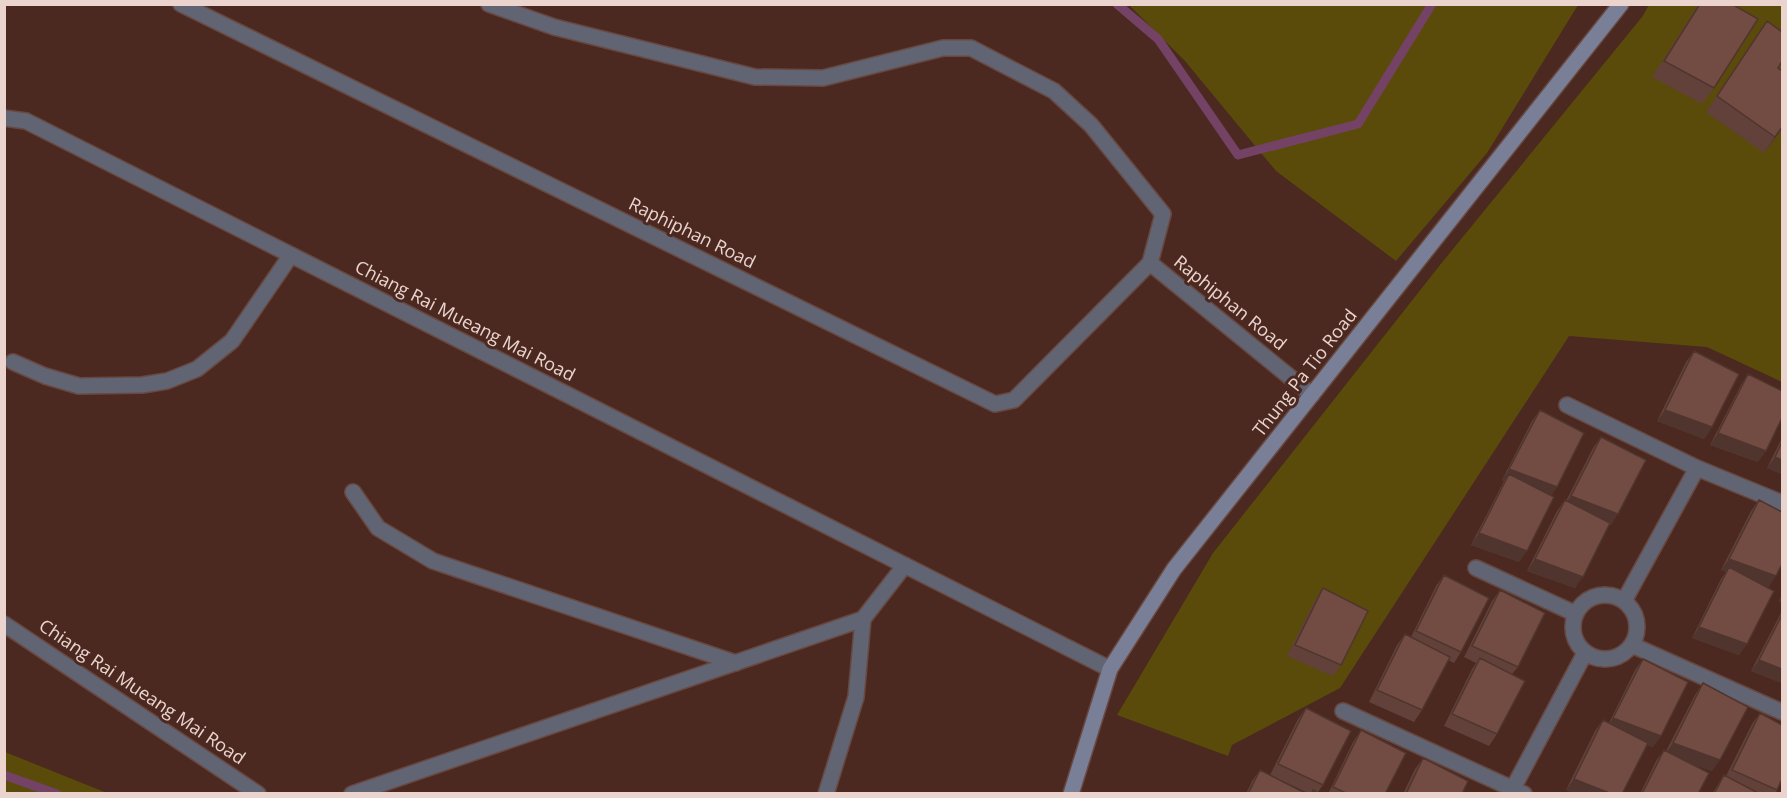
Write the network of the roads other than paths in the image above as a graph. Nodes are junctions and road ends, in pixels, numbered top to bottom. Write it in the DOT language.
graph roads {
  1 [pos="181,4"];
  2 [pos="489,4"];
  3 [pos="1621,4"];
  4 [pos="4,118"];
  5 [pos="291,255"];
  6 [pos="1150,263"];
  7 [pos="13,362"];
  8 [pos="1312,395"];
  9 [pos="1567,405"];
  10 [pos="1697,468"];
  11 [pos="353,492"];
  12 [pos="1782,503"];
  13 [pos="905,565"];
  14 [pos="1476,568"];
  15 [pos="1624,601"];
  16 [pos="1576,614"];
  17 [pos="863,619"];
  18 [pos="4,624"];
  19 [pos="1632,645"];
  20 [pos="1585,653"];
  21 [pos="736,663"];
  22 [pos="1110,669"];
  23 [pos="1343,711"];
  24 [pos="1782,712"];
  25 [pos="1516,792"];
  26 [pos="258,794"];
  27 [pos="352,794"];
  28 [pos="826,794"];
  29 [pos="1071,794"];
  1 -- 6 [label="street, Raphiphan Road"];
  2 -- 6 [label="street, Raphiphan Road"];
  3 -- 8 [label="street, Thung Pa Tio Road"];
  4 -- 5 [label="street, Chiang Rai Mueang Mai Road"];
  5 -- 7 [label="street"];
  5 -- 13 [label="street, Chiang Rai Mueang Mai Road"];
  6 -- 8 [label="street, Raphiphan Road"];
  8 -- 22 [label="street, Thung Pa Tio Road"];
  9 -- 10 [label="street"];
  10 -- 12 [label="street"];
  10 -- 15 [label="street"];
  11 -- 21 [label="street"];
  13 -- 17 [label="street"];
  13 -- 22 [label="street, Chiang Rai Mueang Mai Road"];
  14 -- 16 [label="street"];
  15 -- 16 [label="street"];
  15 -- 19 [label="street"];
  16 -- 20 [label="street"];
  17 -- 21 [label="street"];
  17 -- 28 [label="street"];
  18 -- 26 [label="street, Chiang Rai Mueang Mai Road"];
  19 -- 20 [label="street"];
  19 -- 24 [label="street"];
  20 -- 25 [label="street"];
  21 -- 27 [label="street"];
  22 -- 29 [label="street, Thung Pa Tio Road"];
  23 -- 25 [label="street"];
}
